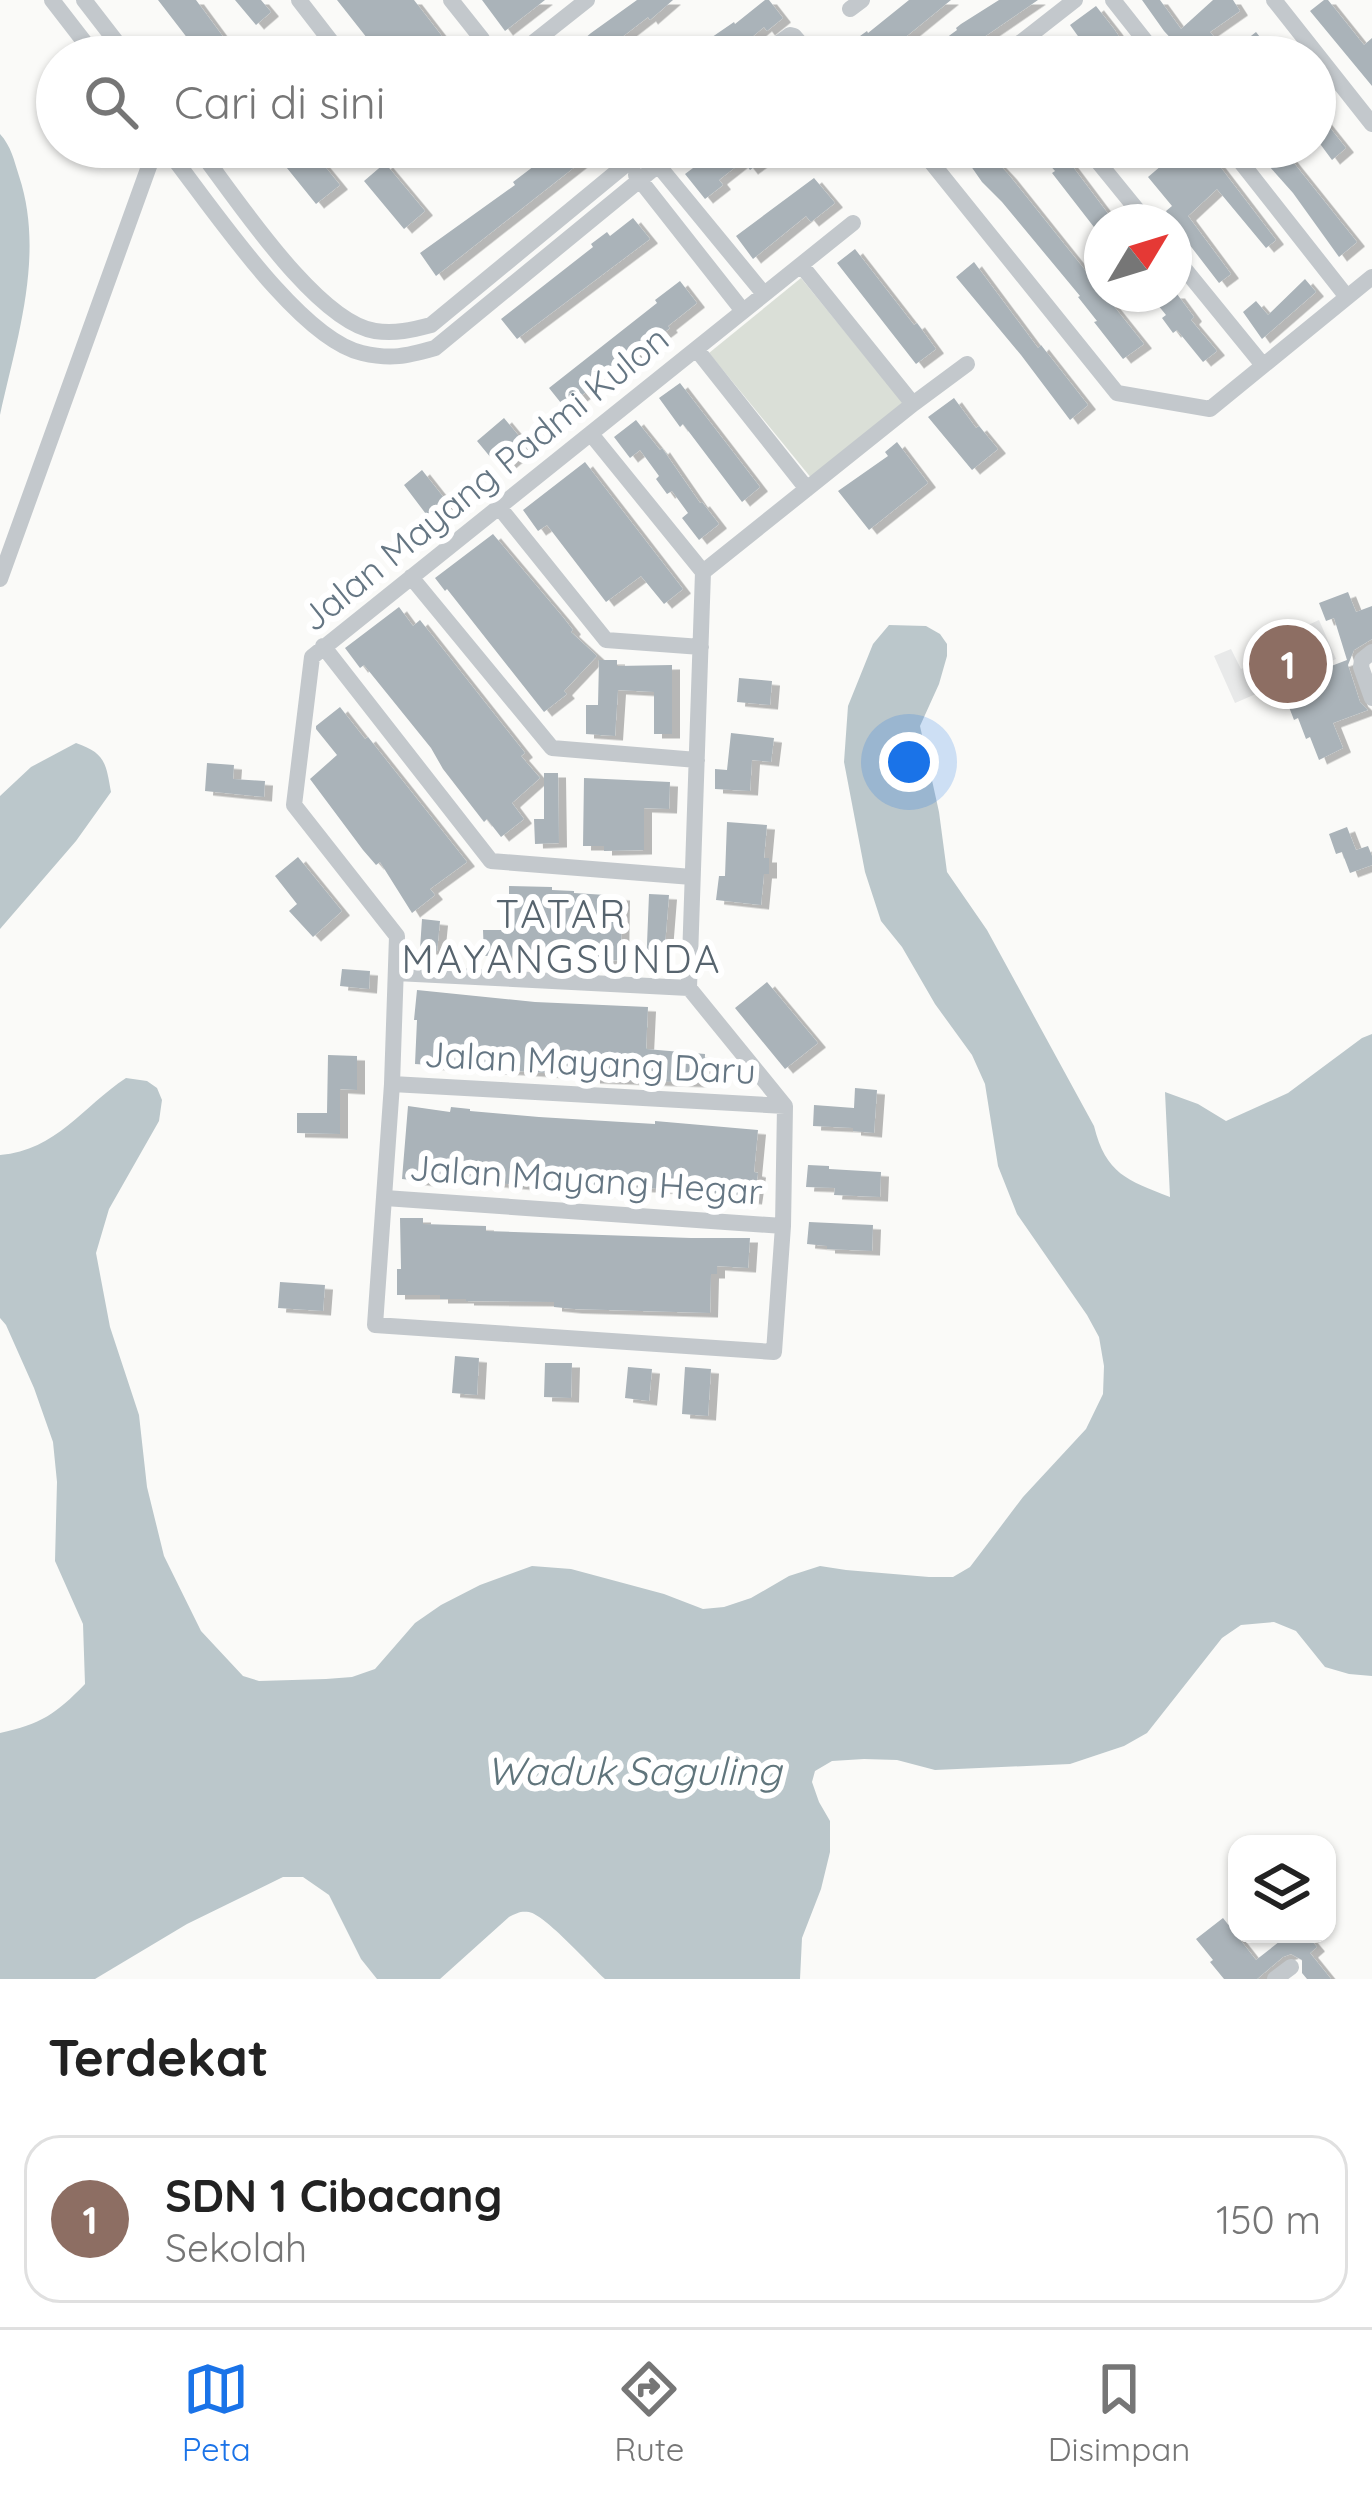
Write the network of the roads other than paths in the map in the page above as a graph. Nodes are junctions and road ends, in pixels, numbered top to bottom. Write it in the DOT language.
graph roads {
  1 [pos="52,0"];
  2 [pos="84,0"];
  3 [pos="298,0"];
  4 [pos="451,0"];
  5 [pos="587,0"];
  6 [pos="1076,0"];
  7 [pos="1113,0"];
  8 [pos="1274,0"];
  9 [pos="80,36"];
  10 [pos="112,36"];
  11 [pos="327,36"];
  12 [pos="480,36"];
  13 [pos="542,36"];
  14 [pos="1031,36"];
  15 [pos="1141,36"];
  16 [pos="1302,36"];
  17 [pos="1336,78"];
  18 [pos="1372,124"];
  19 [pos="148,168"];
  20 [pos="181,168"];
  21 [pos="213,168"];
  22 [pos="622,168"];
  23 [pos="630,168"];
  24 [pos="655,168"];
  25 [pos="659,168"];
  26 [pos="936,168"];
  27 [pos="1103,168"];
  28 [pos="1246,168"];
  29 [pos="640,180"];
  30 [pos="1132,204"];
  31 [pos="853,224"];
  32 [pos="281,256"];
  33 [pos="801,265"];
  34 [pos="262,272"];
  35 [pos="1372,277"];
  36 [pos="1192,278"];
  37 [pos="764,294"];
  38 [pos="1347,297"];
  39 [pos="742,311"];
  40 [pos="698,350"];
  41 [pos="967,364"];
  42 [pos="1262,364"];
  43 [pos="913,404"];
  44 [pos="591,434"];
  45 [pos="807,488"];
  46 [pos="499,507"];
  47 [pos="703,572"];
  48 [pos="412,577"];
  49 [pos="0,579"];
  50 [pos="323,646"];
  51 [pos="701,647"];
  52 [pos="1372,652"];
  53 [pos="1372,698"];
  54 [pos="697,760"];
  55 [pos="692,878"];
  56 [pos="396,973"];
  57 [pos="689,988"];
  58 [pos="392,1084"];
  59 [pos="785,1106"];
  60 [pos="385,1198"];
  61 [pos="783,1226"];
  62 [pos="1291,1967"];
  63 [pos="1275,1979"];
  1 -- 9 [label="street"];
  2 -- 10 [label="street"];
  3 -- 11 [label="street"];
  4 -- 12 [label="street"];
  5 -- 13 [label="street"];
  6 -- 14 [label="street"];
  7 -- 15 [label="street"];
  8 -- 16 [label="street"];
  17 -- 18 [label="street"];
  19 -- 49 [label="street"];
  20 -- 34 [label="street"];
  21 -- 32 [label="street"];
  22 -- 32 [label="street"];
  23 -- 29 [label="street"];
  24 -- 29 [label="street"];
  25 -- 37 [label="street"];
  26 -- 42 [label="street"];
  27 -- 30 [label="street"];
  28 -- 38 [label="street"];
  29 -- 34 [label="street"];
  29 -- 39 [label="street"];
  31 -- 33 [label="street, Jalan Mayang Padmi Kulon"];
  32 -- 34 [label="street"];
  33 -- 37 [label="street, Jalan Mayang Padmi Kulon"];
  33 -- 43 [label="street"];
  35 -- 38 [label="street"];
  36 -- 42 [label="street"];
  37 -- 39 [label="street, Jalan Mayang Padmi Kulon"];
  38 -- 42 [label="street"];
  39 -- 40 [label="street, Jalan Mayang Padmi Kulon"];
  40 -- 44 [label="street, Jalan Mayang Padmi Kulon"];
  40 -- 45 [label="street"];
  41 -- 43 [label="street"];
  43 -- 45 [label="street"];
  44 -- 46 [label="street, Jalan Mayang Padmi Kulon"];
  44 -- 47 [label="street"];
  45 -- 47 [label="street"];
  46 -- 48 [label="street, Jalan Mayang Padmi Kulon"];
  46 -- 51 [label="street"];
  47 -- 51 [label="street"];
  48 -- 50 [label="street, Jalan Mayang Padmi Kulon"];
  48 -- 54 [label="street"];
  50 -- 55 [label="street"];
  50 -- 56 [label="street, Jalan Mayang Padmi Kulon"];
  51 -- 54 [label="street"];
  52 -- 53 [label="street"];
  54 -- 55 [label="street"];
  55 -- 57 [label="street"];
  56 -- 57 [label="street"];
  56 -- 58 [label="street, Jalan Mayang Padmi Kulon"];
  57 -- 59 [label="street"];
  58 -- 59 [label="street, Jalan Mayang Daru"];
  58 -- 60 [label="street, Jalan Mayang Padmi Kulon"];
  59 -- 61 [label="street"];
  60 -- 61 [label="street, Jalan Mayang Hegar"];
  60 -- 61 [label="street, Jalan Mayang Padmi Kulon"];
  62 -- 63 [label="street"];
}
